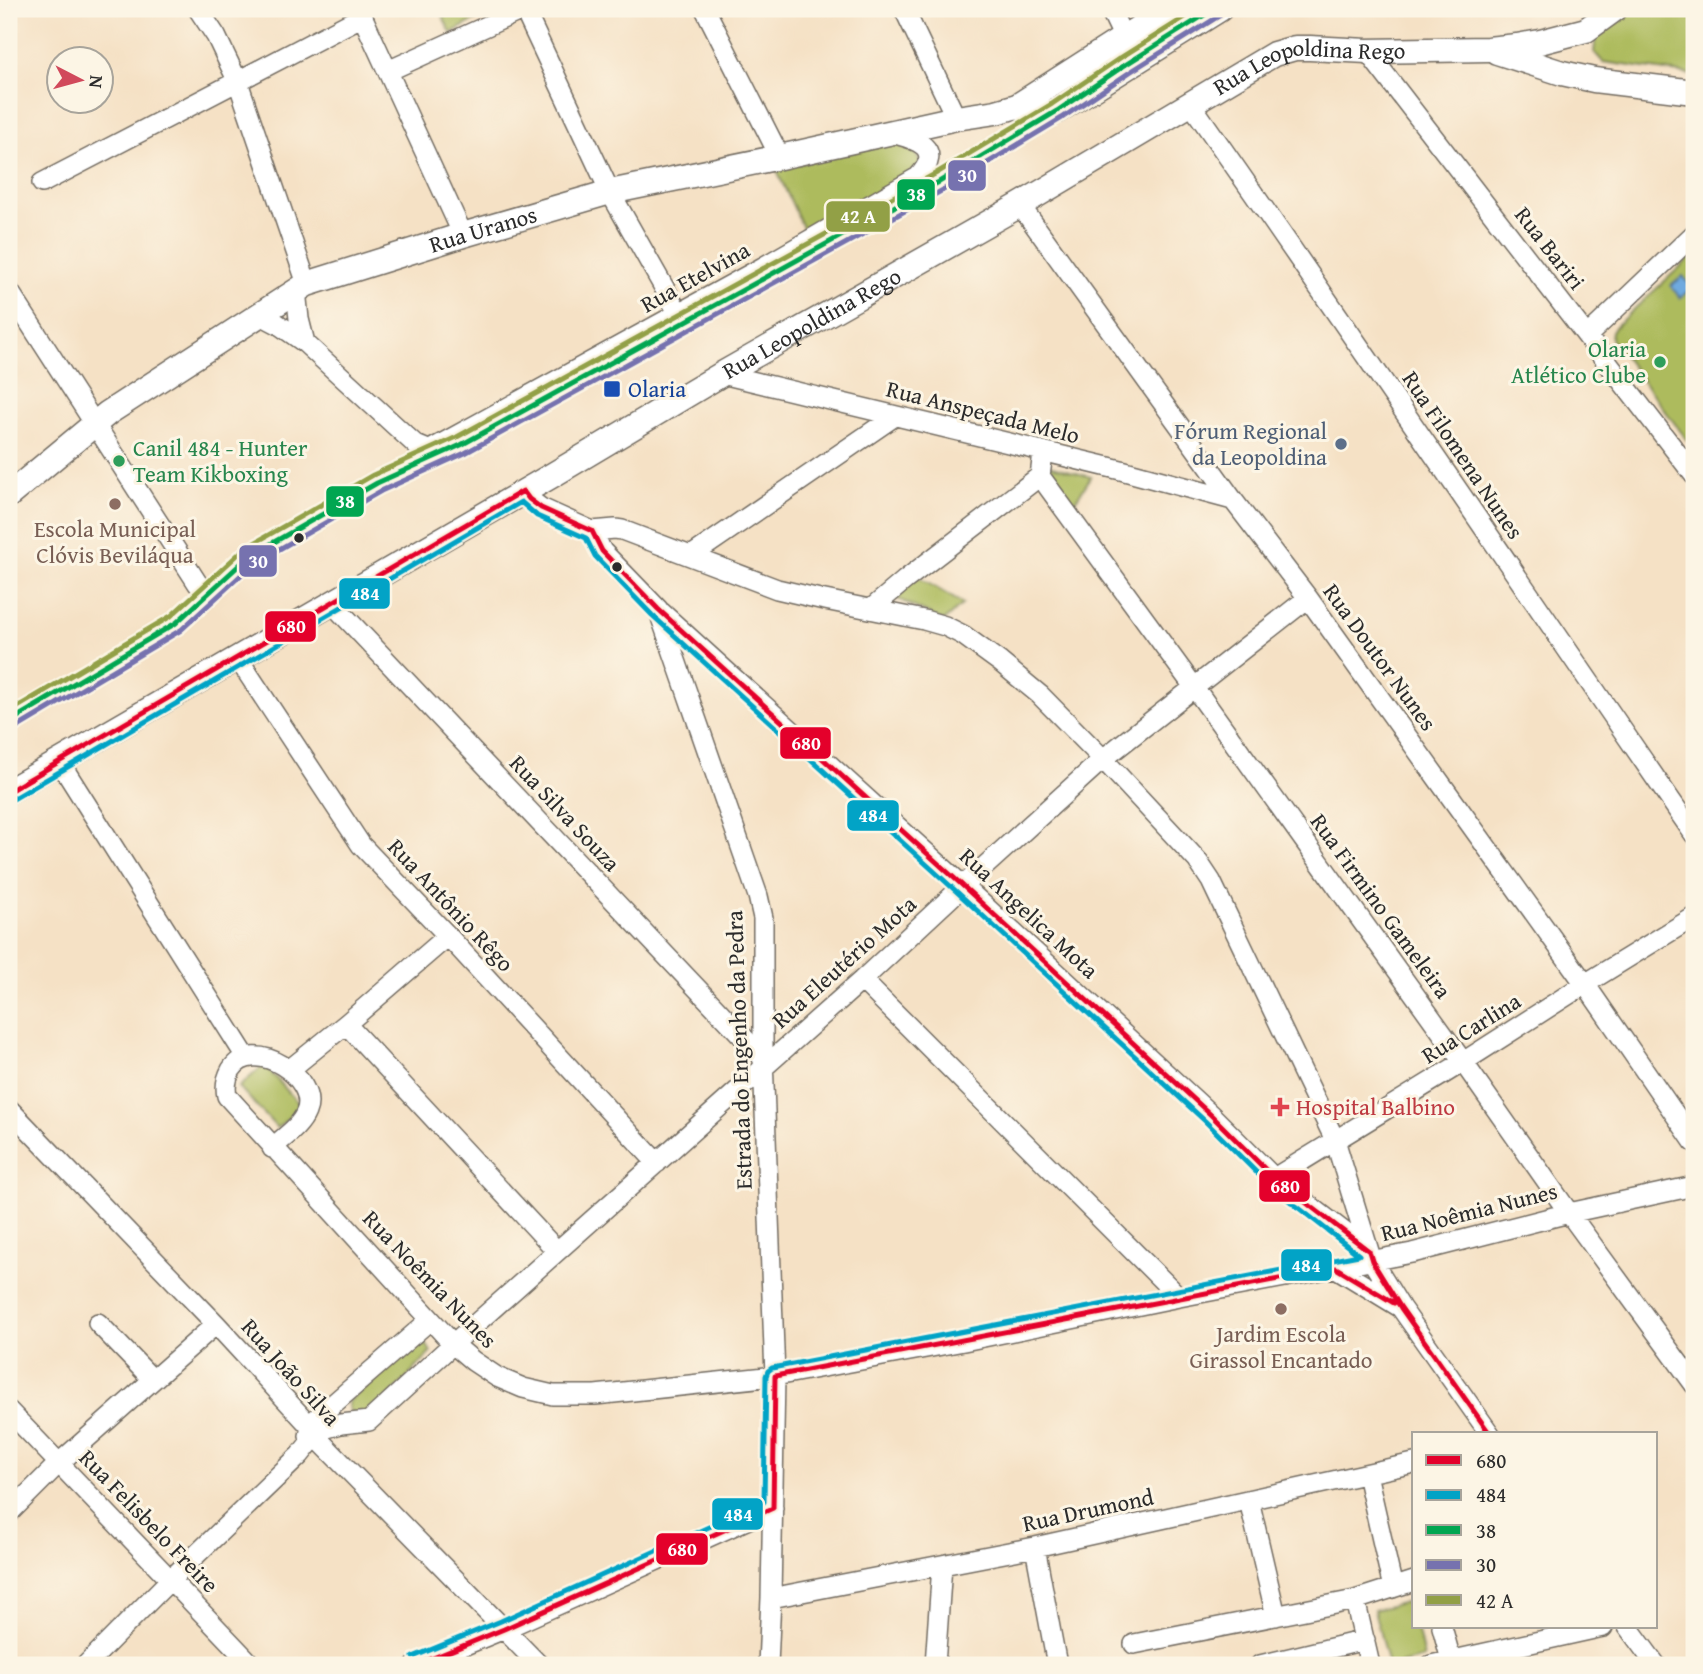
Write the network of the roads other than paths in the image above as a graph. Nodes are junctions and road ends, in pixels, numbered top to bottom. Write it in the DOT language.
graph roads {
  1 [pos="198,9"];
  2 [pos="524,9"];
  3 [pos="705,9"];
  4 [pos="904,9"];
  5 [pos="1110,9"];
  6 [pos="1168,9"];
  7 [pos="1220,9"];
  8 [pos="1615,9"];
  9 [pos="361,13"];
  10 [pos="1123,36"];
  11 [pos="1488,49"];
  12 [pos="1367,51"];
  13 [pos="388,71"];
  14 [pos="238,82"];
  15 [pos="1694,92"];
  16 [pos="1191,104"];
  17 [pos="1017,106"];
  18 [pos="956,118"];
  19 [pos="890,133"];
  20 [pos="780,157"];
  21 [pos="41,183"];
  22 [pos="610,192"];
  23 [pos="1020,205"];
  24 [pos="1694,234"];
  25 [pos="463,235"];
  26 [pos="301,287"];
  27 [pos="9,290"];
  28 [pos="259,314"];
  29 [pos="680,314"];
  30 [pos="1587,336"];
  31 [pos="304,343"];
  32 [pos="722,374"];
  33 [pos="895,416"];
  34 [pos="94,424"];
  35 [pos="1043,453"];
  36 [pos="1694,475"];
  37 [pos="1040,476"];
  38 [pos="9,495"];
  39 [pos="532,500"];
  40 [pos="1233,500"];
  41 [pos="592,531"];
  42 [pos="691,556"];
  43 [pos="198,584"];
  44 [pos="1308,598"];
  45 [pos="331,602"];
  46 [pos="657,609"];
  47 [pos="871,609"];
  48 [pos="237,657"];
  49 [pos="1194,687"];
  50 [pos="1103,759"];
  51 [pos="59,761"];
  52 [pos="9,791"];
  53 [pos="1694,834"];
  54 [pos="963,886"];
  55 [pos="1694,917"];
  56 [pos="448,936"];
  57 [pos="862,980"];
  58 [pos="1585,984"];
  59 [pos="346,1024"];
  60 [pos="246,1057"];
  61 [pos="1463,1062"];
  62 [pos="763,1063"];
  63 [pos="289,1070"];
  64 [pos="9,1109"];
  65 [pos="1335,1140"];
  66 [pos="1694,1142"];
  67 [pos="272,1147"];
  68 [pos="657,1163"];
  69 [pos="1274,1178"];
  70 [pos="1694,1186"];
  71 [pos="1569,1213"];
  72 [pos="1341,1230"];
  73 [pos="557,1251"];
  74 [pos="1371,1256"];
  75 [pos="1336,1268"];
  76 [pos="1179,1297"];
  77 [pos="1401,1308"];
  78 [pos="430,1320"];
  79 [pos="98,1323"];
  80 [pos="216,1324"];
  81 [pos="453,1344"];
  82 [pos="775,1376"];
  83 [pos="152,1379"];
  84 [pos="1694,1384"];
  85 [pos="343,1395"];
  86 [pos="9,1411"];
  87 [pos="349,1422"];
  88 [pos="1489,1432"];
  89 [pos="314,1433"];
  90 [pos="59,1463"];
  91 [pos="1412,1463"];
  92 [pos="1367,1474"];
  93 [pos="1249,1500"];
  94 [pos="773,1508"];
  95 [pos="9,1513"];
  96 [pos="1035,1547"];
  97 [pos="942,1565"];
  98 [pos="171,1579"];
  99 [pos="1412,1582"];
  100 [pos="1393,1588"];
  101 [pos="771,1598"];
  102 [pos="1356,1600"];
  103 [pos="1276,1616"];
  104 [pos="1442,1628"];
  105 [pos="1598,1628"];
  106 [pos="1629,1628"];
  107 [pos="504,1629"];
  108 [pos="1365,1640"];
  109 [pos="1134,1644"];
  110 [pos="1451,1660"];
  111 [pos="86,1665"];
  112 [pos="253,1665"];
  113 [pos="416,1665"];
  114 [pos="539,1665"];
  115 [pos="768,1665"];
  116 [pos="936,1665"];
  117 [pos="1057,1665"];
  118 [pos="1260,1665"];
  119 [pos="1370,1665"];
  120 [pos="1431,1665"];
  121 [pos="1656,1665"];
  1 -- 14 [label="street"];
  2 -- 13 [label="street"];
  2 -- 22 [label="street"];
  3 -- 20 [label="street"];
  4 -- 18 [label="street"];
  5 -- 10 [label="street"];
  6 -- 10 [label="main road"];
  7 -- 17 [label="main road"];
  8 -- 11 [label="main road, Rua Leopoldina Rego"];
  9 -- 13 [label="street"];
  9 -- 14 [label="street"];
  10 -- 17 [label="main road"];
  11 -- 12 [label="main road, Rua Leopoldina Rego"];
  11 -- 15 [label="main road"];
  12 -- 16 [label="main road, Rua Leopoldina Rego"];
  12 -- 30 [label="street, Rua Bariri"];
  13 -- 25 [label="street"];
  14 -- 21 [label="street"];
  14 -- 26 [label="street"];
  16 -- 23 [label="main road, Rua Leopoldina Rego"];
  16 -- 53 [label="street, Rua Filomena Nunes"];
  17 -- 18 [label="main road, Rua Uranos"];
  18 -- 19 [label="main road, Rua Uranos"];
  19 -- 20 [label="main road, Rua Uranos"];
  19 -- 29 [label="street, Rua Etelvina"];
  20 -- 22 [label="main road, Rua Uranos"];
  22 -- 25 [label="main road, Rua Uranos"];
  22 -- 29 [label="street"];
  23 -- 32 [label="main road, Rua Leopoldina Rego"];
  23 -- 40 [label="street, Rua Doutor Nunes"];
  24 -- 30 [label="street"];
  25 -- 26 [label="main road, Rua Uranos"];
  26 -- 28 [label="main road, Rua Uranos"];
  26 -- 31 [label="street"];
  27 -- 34 [label="street"];
  28 -- 31 [label="street"];
  28 -- 34 [label="main road, Rua Uranos"];
  29 -- 31 [label="street, Rua Etelvina"];
  30 -- 36 [label="street, Rua Bariri"];
  32 -- 33 [label="street, Rua Anspeçada Melo"];
  32 -- 39 [label="main road, Rua Leopoldina Rego"];
  33 -- 35 [label="street, Rua Anspeçada Melo"];
  33 -- 42 [label="street"];
  34 -- 38 [label="main road, Rua Uranos"];
  34 -- 43 [label="street"];
  35 -- 37 [label="street"];
  35 -- 40 [label="street, Rua Anspeçada Melo"];
  37 -- 47 [label="street"];
  37 -- 49 [label="street, Rua Firmino Gameleira"];
  39 -- 41 [label="street"];
  39 -- 45 [label="main road, Rua Leopoldina Rego"];
  40 -- 44 [label="street, Rua Doutor Nunes"];
  41 -- 42 [label="street"];
  41 -- 46 [label="street, Estrada do Engenho da Pedra"];
  42 -- 47 [label="street"];
  44 -- 49 [label="street, Rua Eleutério Mota"];
  44 -- 58 [label="street, Rua Doutor Nunes"];
  45 -- 48 [label="main road, Rua Leopoldina Rego"];
  45 -- 62 [label="street, Rua Silva Souza"];
  46 -- 54 [label="street, Rua Angelica Mota"];
  46 -- 62 [label="street, Estrada do Engenho da Pedra"];
  47 -- 50 [label="street"];
  48 -- 51 [label="main road, Rua Leopoldina Rego"];
  48 -- 56 [label="street, Rua Antônio Rêgo"];
  49 -- 50 [label="street, Rua Eleutério Mota"];
  49 -- 61 [label="street, Rua Firmino Gameleira"];
  50 -- 54 [label="street, Rua Eleutério Mota"];
  50 -- 65 [label="street"];
  51 -- 52 [label="main road, Rua Leopoldina Rego"];
  51 -- 60 [label="street"];
  54 -- 57 [label="street, Rua Eleutério Mota"];
  54 -- 69 [label="street, Rua Angelica Mota"];
  55 -- 58 [label="street, Rua Carlina"];
  56 -- 59 [label="street"];
  56 -- 68 [label="street, Rua Antônio Rêgo"];
  57 -- 62 [label="street, Rua Eleutério Mota"];
  57 -- 76 [label="street"];
  58 -- 61 [label="street, Rua Carlina"];
  58 -- 66 [label="street, Rua Doutor Nunes"];
  59 -- 63 [label="street"];
  59 -- 73 [label="street"];
  60 -- 63 [label="street"];
  60 -- 67 [label="street"];
  61 -- 65 [label="street, Rua Carlina"];
  61 -- 71 [label="street, Rua Firmino Gameleira"];
  62 -- 68 [label="street, Rua Eleutério Mota"];
  62 -- 82 [label="street, Estrada do Engenho da Pedra"];
  63 -- 67 [label="street"];
  64 -- 80 [label="street, Rua João Silva"];
  65 -- 69 [label="street, Rua Carlina"];
  65 -- 74 [label="street"];
  67 -- 78 [label="street, Rua Noêmia Nunes"];
  68 -- 73 [label="street, Rua Eleutério Mota"];
  69 -- 72 [label="street, Rua Angelica Mota"];
  70 -- 71 [label="street, Rua Noêmia Nunes"];
  71 -- 74 [label="street, Rua Noêmia Nunes"];
  71 -- 84 [label="street, Rua Firmino Gameleira"];
  72 -- 74 [label="street, Rua Angelica Mota"];
  72 -- 75 [label="street"];
  73 -- 81 [label="street, Rua Eleutério Mota"];
  74 -- 75 [label="street, Rua Noêmia Nunes"];
  74 -- 77 [label="street"];
  75 -- 76 [label="street, Rua Noêmia Nunes"];
  75 -- 77 [label="street"];
  76 -- 82 [label="street, Rua Noêmia Nunes"];
  77 -- 88 [label="street"];
  78 -- 81 [label="street, Rua Noêmia Nunes"];
  78 -- 85 [label="street"];
  79 -- 83 [label="street"];
  80 -- 83 [label="street"];
  80 -- 89 [label="street, Rua João Silva"];
  81 -- 82 [label="street, Rua Noêmia Nunes"];
  81 -- 87 [label="street, Rua Eleutério Mota"];
  82 -- 94 [label="street, Estrada do Engenho da Pedra"];
  83 -- 90 [label="street"];
  85 -- 87 [label="street"];
  85 -- 89 [label="street"];
  86 -- 90 [label="street, Rua Felisbelo Freire"];
  87 -- 89 [label="street, Rua Eleutério Mota"];
  89 -- 98 [label="street"];
  89 -- 107 [label="street, Rua João Silva"];
  90 -- 95 [label="street"];
  90 -- 98 [label="street, Rua Felisbelo Freire"];
  91 -- 92 [label="street, Rua Drumond"];
  92 -- 93 [label="street, Rua Drumond"];
  92 -- 100 [label="street"];
  93 -- 96 [label="street, Rua Drumond"];
  93 -- 103 [label="street"];
  94 -- 101 [label="street, Estrada do Engenho da Pedra"];
  94 -- 107 [label="street"];
  96 -- 97 [label="street, Rua Drumond"];
  96 -- 117 [label="street"];
  97 -- 101 [label="street, Rua Drumond"];
  97 -- 116 [label="street"];
  98 -- 111 [label="street"];
  98 -- 112 [label="street, Rua Felisbelo Freire"];
  99 -- 100 [label="street"];
  100 -- 102 [label="street"];
  101 -- 115 [label="street, Estrada do Engenho da Pedra"];
  102 -- 103 [label="street"];
  102 -- 108 [label="street"];
  103 -- 109 [label="street"];
  104 -- 110 [label="street"];
  105 -- 110 [label="street"];
  106 -- 121 [label="street"];
  107 -- 113 [label="street"];
  107 -- 114 [label="street, Rua João Silva"];
  108 -- 118 [label="street"];
  108 -- 119 [label="street"];
  110 -- 120 [label="street"];
}
